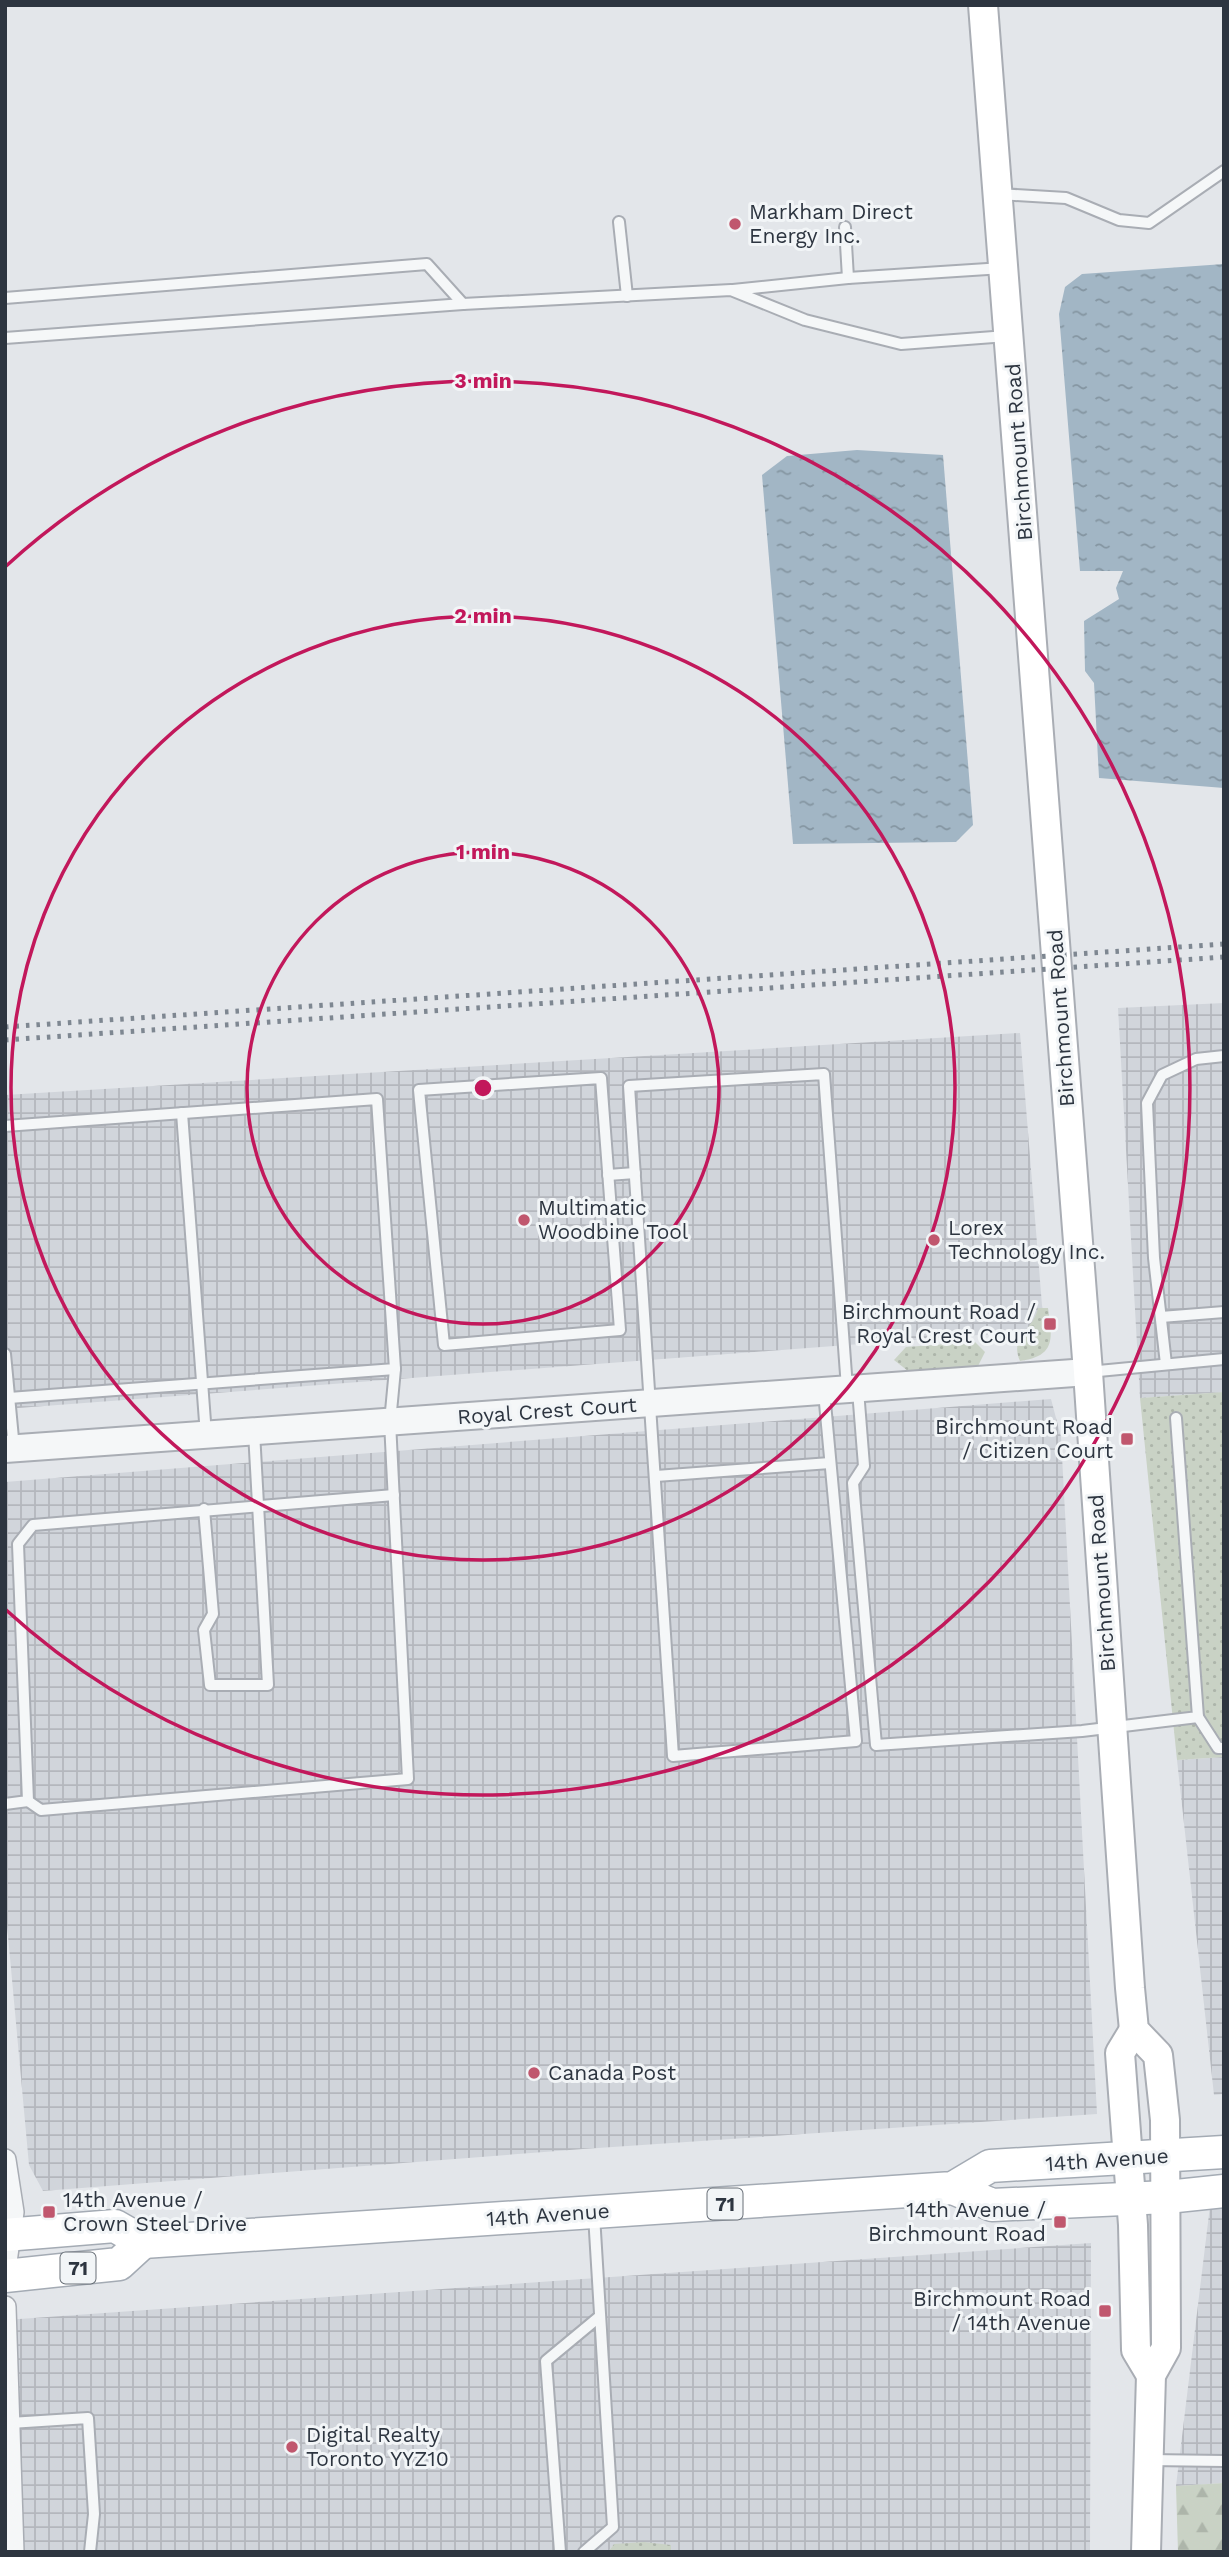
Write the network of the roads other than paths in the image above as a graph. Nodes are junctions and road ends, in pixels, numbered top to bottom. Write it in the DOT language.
graph roads {
  1 [pos="983,5"];
  2 [pos="1224,171"];
  3 [pos="997,194"];
  4 [pos="619,222"];
  5 [pos="845,226"];
  6 [pos="1005,267"];
  7 [pos="848,278"];
  8 [pos="731,290"];
  9 [pos="627,296"];
  10 [pos="5,298"];
  11 [pos="463,303"];
  12 [pos="1010,335"];
  13 [pos="5,338"];
  14 [pos="1224,1056"];
  15 [pos="182,1113"];
  16 [pos="5,1126"];
  17 [pos="635,1173"];
  18 [pos="608,1175"];
  19 [pos="1224,1312"];
  20 [pos="1161,1317"];
  21 [pos="5,1354"];
  22 [pos="1224,1359"];
  23 [pos="1166,1364"];
  24 [pos="395,1369"];
  25 [pos="1088,1372"];
  26 [pos="202,1384"];
  27 [pos="843,1391"];
  28 [pos="9,1398"];
  29 [pos="651,1404"];
  30 [pos="1176,1418"];
  31 [pos="390,1422"];
  32 [pos="254,1432"];
  33 [pos="206,1435"];
  34 [pos="9,1449"];
  35 [pos="830,1463"];
  36 [pos="656,1476"];
  37 [pos="394,1495"];
  38 [pos="258,1504"];
  39 [pos="204,1509"];
  40 [pos="18,1559"];
  41 [pos="5,1560"];
  42 [pos="1198,1717"];
  43 [pos="1112,1726"];
  44 [pos="1224,1748"];
  45 [pos="29,1801"];
  46 [pos="5,1804"];
  47 [pos="1134,2030"];
  48 [pos="1224,2152"];
  49 [pos="1166,2155"];
  50 [pos="1128,2159"];
  51 [pos="5,2160"];
  52 [pos="953,2188"];
  53 [pos="1224,2191"];
  54 [pos="1167,2197"];
  55 [pos="1131,2199"];
  56 [pos="594,2212"];
  57 [pos="8,2235"];
  58 [pos="144,2242"];
  59 [pos="5,2269"];
  60 [pos="5,2276"];
  61 [pos="5,2307"];
  62 [pos="599,2317"];
  63 [pos="1150,2375"];
  64 [pos="9,2433"];
  65 [pos="1147,2460"];
  66 [pos="1224,2461"];
  67 [pos="13,2552"];
  68 [pos="90,2552"];
  69 [pos="559,2552"];
  70 [pos="583,2552"];
  71 [pos="1146,2552"];
  1 -- 3 [label="main road, Birchmount Road"];
  2 -- 3 [label="lane"];
  3 -- 6 [label="main road, Birchmount Road"];
  4 -- 9 [label="lane"];
  5 -- 7 [label="lane"];
  6 -- 7 [label="lane"];
  6 -- 12 [label="main road, Birchmount Road"];
  7 -- 8 [label="lane"];
  8 -- 9 [label="lane"];
  8 -- 12 [label="lane"];
  9 -- 11 [label="lane"];
  10 -- 11 [label="lane"];
  11 -- 13 [label="lane"];
  12 -- 25 [label="main road, Birchmount Road"];
  14 -- 20 [label="lane"];
  15 -- 16 [label="lane"];
  15 -- 24 [label="lane"];
  15 -- 26 [label="lane"];
  17 -- 18 [label="lane"];
  17 -- 27 [label="lane"];
  17 -- 29 [label="lane"];
  18 -- 18 [label="lane"];
  19 -- 20 [label="lane"];
  20 -- 23 [label="lane"];
  21 -- 28 [label="lane"];
  22 -- 23 [label="lane"];
  23 -- 25 [label="lane"];
  24 -- 26 [label="lane"];
  24 -- 31 [label="lane"];
  25 -- 27 [label="street, Royal Crest Court"];
  25 -- 43 [label="main road, Birchmount Road"];
  26 -- 28 [label="lane"];
  26 -- 33 [label="lane"];
  27 -- 29 [label="street, Royal Crest Court"];
  27 -- 35 [label="lane"];
  27 -- 43 [label="lane"];
  28 -- 34 [label="lane"];
  29 -- 31 [label="street, Royal Crest Court"];
  29 -- 36 [label="lane"];
  30 -- 42 [label="lane"];
  31 -- 32 [label="street, Royal Crest Court"];
  31 -- 37 [label="lane"];
  32 -- 33 [label="street, Royal Crest Court"];
  32 -- 38 [label="lane"];
  33 -- 34 [label="street, Royal Crest Court"];
  35 -- 36 [label="lane"];
  35 -- 36 [label="lane"];
  37 -- 38 [label="lane"];
  37 -- 45 [label="lane"];
  38 -- 39 [label="lane"];
  38 -- 39 [label="lane"];
  39 -- 40 [label="lane"];
  40 -- 41 [label="lane"];
  40 -- 45 [label="lane"];
  42 -- 43 [label="lane"];
  42 -- 44 [label="lane"];
  43 -- 47 [label="main road, Birchmount Road"];
  45 -- 46 [label="lane"];
  47 -- 49 [label="main road, Birchmount Road"];
  47 -- 50 [label="main road, Birchmount Road"];
  48 -- 49 [label="main road, 14th Avenue / 71"];
  49 -- 50 [label="main road, 14th Avenue / 71"];
  49 -- 54 [label="main road, Birchmount Road"];
  50 -- 52 [label="main road, 14th Avenue / 71"];
  50 -- 55 [label="main road, Birchmount Road"];
  51 -- 57 [label="street"];
  52 -- 55 [label="main road, 14th Avenue / 71"];
  52 -- 56 [label="main road, 14th Avenue / 71"];
  53 -- 54 [label="main road, 14th Avenue / 71"];
  54 -- 55 [label="main road, 14th Avenue / 71"];
  54 -- 63 [label="main road, Birchmount Road"];
  55 -- 63 [label="main road, Birchmount Road"];
  56 -- 58 [label="main road, 14th Avenue / 71"];
  56 -- 62 [label="lane"];
  57 -- 58 [label="main road, 71"];
  57 -- 59 [label="street"];
  58 -- 60 [label="main road, 71"];
  61 -- 64 [label="street"];
  62 -- 69 [label="lane"];
  62 -- 70 [label="lane"];
  63 -- 65 [label="main road, Birchmount Road"];
  64 -- 67 [label="street"];
  64 -- 68 [label="lane"];
  65 -- 66 [label="lane"];
  65 -- 71 [label="main road, Birchmount Road"];
}
